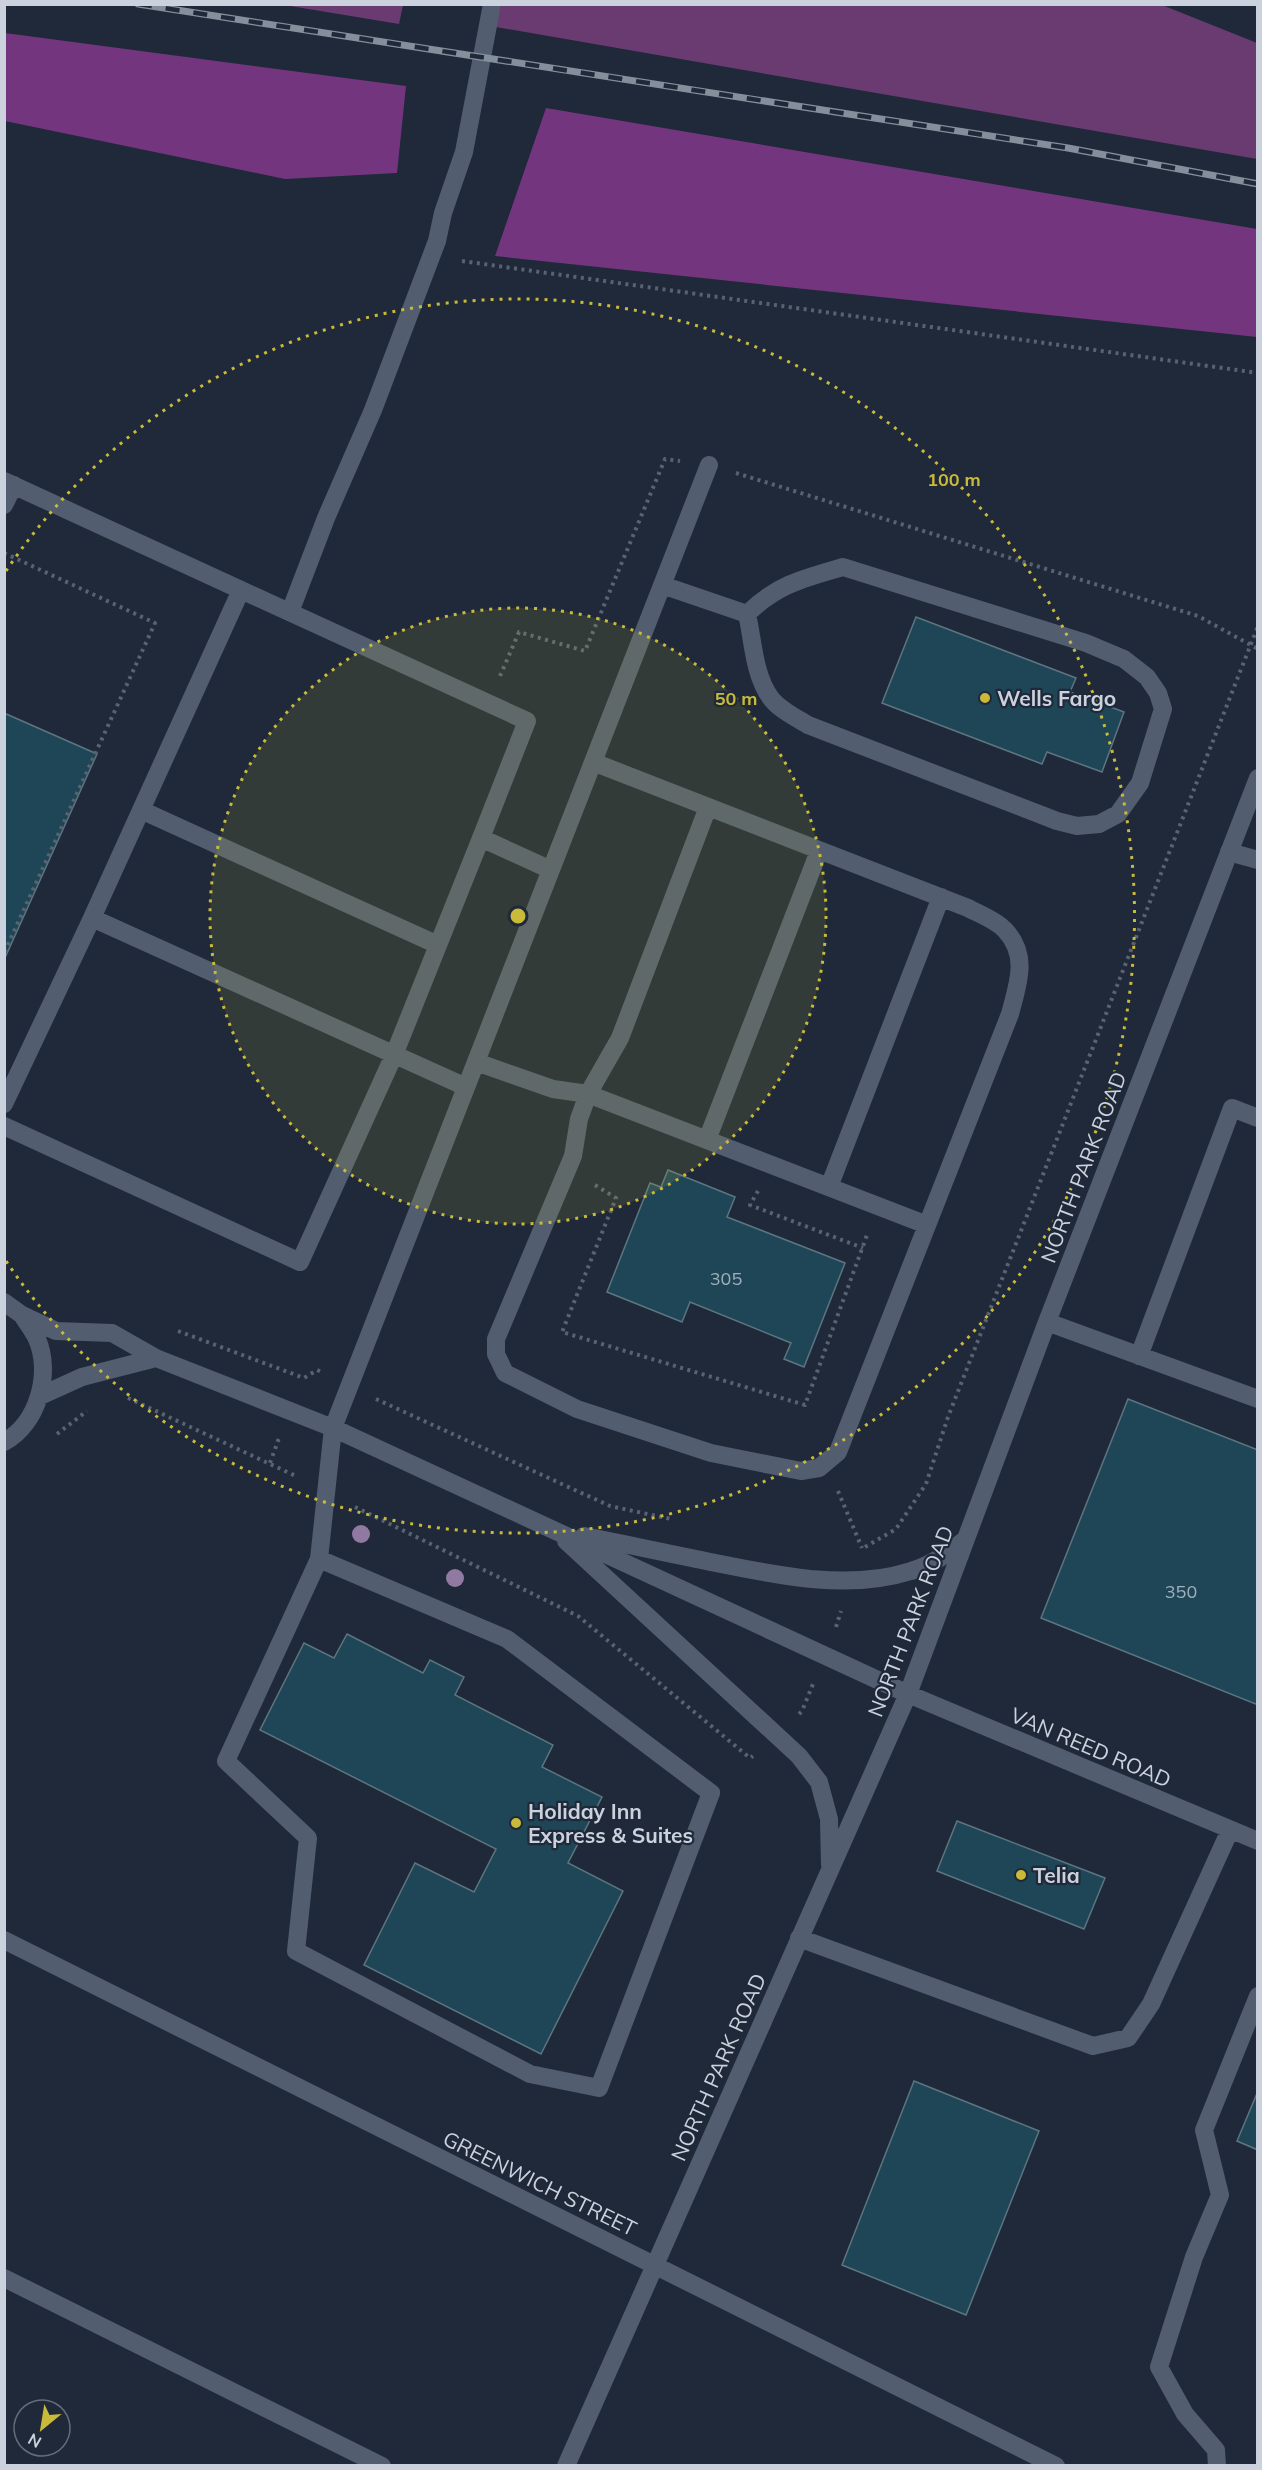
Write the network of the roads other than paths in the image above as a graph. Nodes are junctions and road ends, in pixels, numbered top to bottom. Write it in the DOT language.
graph roads {
  1 [pos="492,4"];
  2 [pos="709,465"];
  3 [pos="9,483"];
  4 [pos="4,505"];
  5 [pos="662,585"];
  6 [pos="241,590"];
  7 [pos="290,612"];
  8 [pos="747,614"];
  9 [pos="593,762"];
  10 [pos="1257,778"];
  11 [pos="708,807"];
  12 [pos="141,810"];
  13 [pos="481,838"];
  14 [pos="819,851"];
  15 [pos="1229,852"];
  16 [pos="1257,860"];
  17 [pos="551,870"];
  18 [pos="941,897"];
  19 [pos="92,918"];
  20 [pos="438,945"];
  21 [pos="394,1055"];
  22 [pos="476,1062"];
  23 [pos="466,1087"];
  24 [pos="588,1094"];
  25 [pos="4,1104"];
  26 [pos="1257,1118"];
  27 [pos="4,1126"];
  28 [pos="707,1140"];
  29 [pos="829,1187"];
  30 [pos="927,1225"];
  31 [pos="4,1302"];
  32 [pos="22,1315"];
  33 [pos="1047,1322"];
  34 [pos="1139,1356"];
  35 [pos="156,1358"];
  36 [pos="40,1396"];
  37 [pos="1257,1399"];
  38 [pos="333,1428"];
  39 [pos="4,1442"];
  40 [pos="553,1530"];
  41 [pos="966,1539"];
  42 [pos="319,1559"];
  43 [pos="908,1694"];
  44 [pos="1230,1830"];
  45 [pos="1256,1837"];
  46 [pos="830,1870"];
  47 [pos="799,1938"];
  48 [pos="4,1940"];
  49 [pos="1257,1996"];
  50 [pos="655,2265"];
  51 [pos="4,2277"];
  52 [pos="382,2466"];
  53 [pos="566,2466"];
  54 [pos="1056,2466"];
  55 [pos="1217,2466"];
  1 -- 7 [label="street"];
  2 -- 5 [label="street"];
  3 -- 4 [label="street"];
  3 -- 6 [label="street"];
  5 -- 8 [label="street"];
  5 -- 9 [label="street"];
  6 -- 7 [label="street"];
  6 -- 12 [label="street"];
  7 -- 13 [label="street"];
  8 -- 8 [label="street"];
  9 -- 11 [label="street"];
  9 -- 17 [label="street"];
  10 -- 15 [label="street, NORTH PARK ROAD"];
  11 -- 14 [label="street"];
  11 -- 24 [label="street"];
  12 -- 19 [label="street"];
  12 -- 20 [label="street"];
  13 -- 17 [label="street"];
  13 -- 20 [label="street"];
  14 -- 18 [label="street"];
  14 -- 28 [label="street"];
  15 -- 16 [label="street"];
  15 -- 33 [label="street, NORTH PARK ROAD"];
  17 -- 22 [label="street"];
  18 -- 29 [label="street"];
  18 -- 30 [label="street"];
  19 -- 21 [label="street"];
  19 -- 25 [label="street"];
  20 -- 21 [label="street"];
  21 -- 23 [label="street"];
  21 -- 27 [label="street"];
  22 -- 23 [label="street"];
  22 -- 24 [label="street"];
  23 -- 38 [label="street"];
  24 -- 28 [label="street"];
  24 -- 30 [label="street"];
  26 -- 34 [label="street"];
  28 -- 29 [label="street"];
  29 -- 30 [label="street"];
  31 -- 32 [label="street"];
  32 -- 35 [label="street"];
  32 -- 36 [label="street"];
  33 -- 34 [label="street"];
  33 -- 41 [label="street, NORTH PARK ROAD"];
  34 -- 37 [label="street"];
  35 -- 36 [label="street"];
  35 -- 38 [label="street"];
  36 -- 39 [label="street"];
  38 -- 40 [label="street"];
  38 -- 42 [label="street"];
  40 -- 41 [label="street"];
  40 -- 43 [label="street, VAN REED ROAD"];
  40 -- 46 [label="street"];
  41 -- 43 [label="street, NORTH PARK ROAD"];
  42 -- 42 [label="street"];
  43 -- 44 [label="street, VAN REED ROAD"];
  43 -- 46 [label="street, NORTH PARK ROAD"];
  44 -- 45 [label="street, VAN REED ROAD"];
  44 -- 47 [label="street"];
  46 -- 47 [label="street, NORTH PARK ROAD"];
  47 -- 50 [label="street, NORTH PARK ROAD"];
  48 -- 50 [label="street, GREENWICH STREET"];
  49 -- 55 [label="street"];
  50 -- 53 [label="street, NORTH PARK ROAD"];
  50 -- 54 [label="street, GREENWICH STREET"];
  51 -- 52 [label="street"];
}
